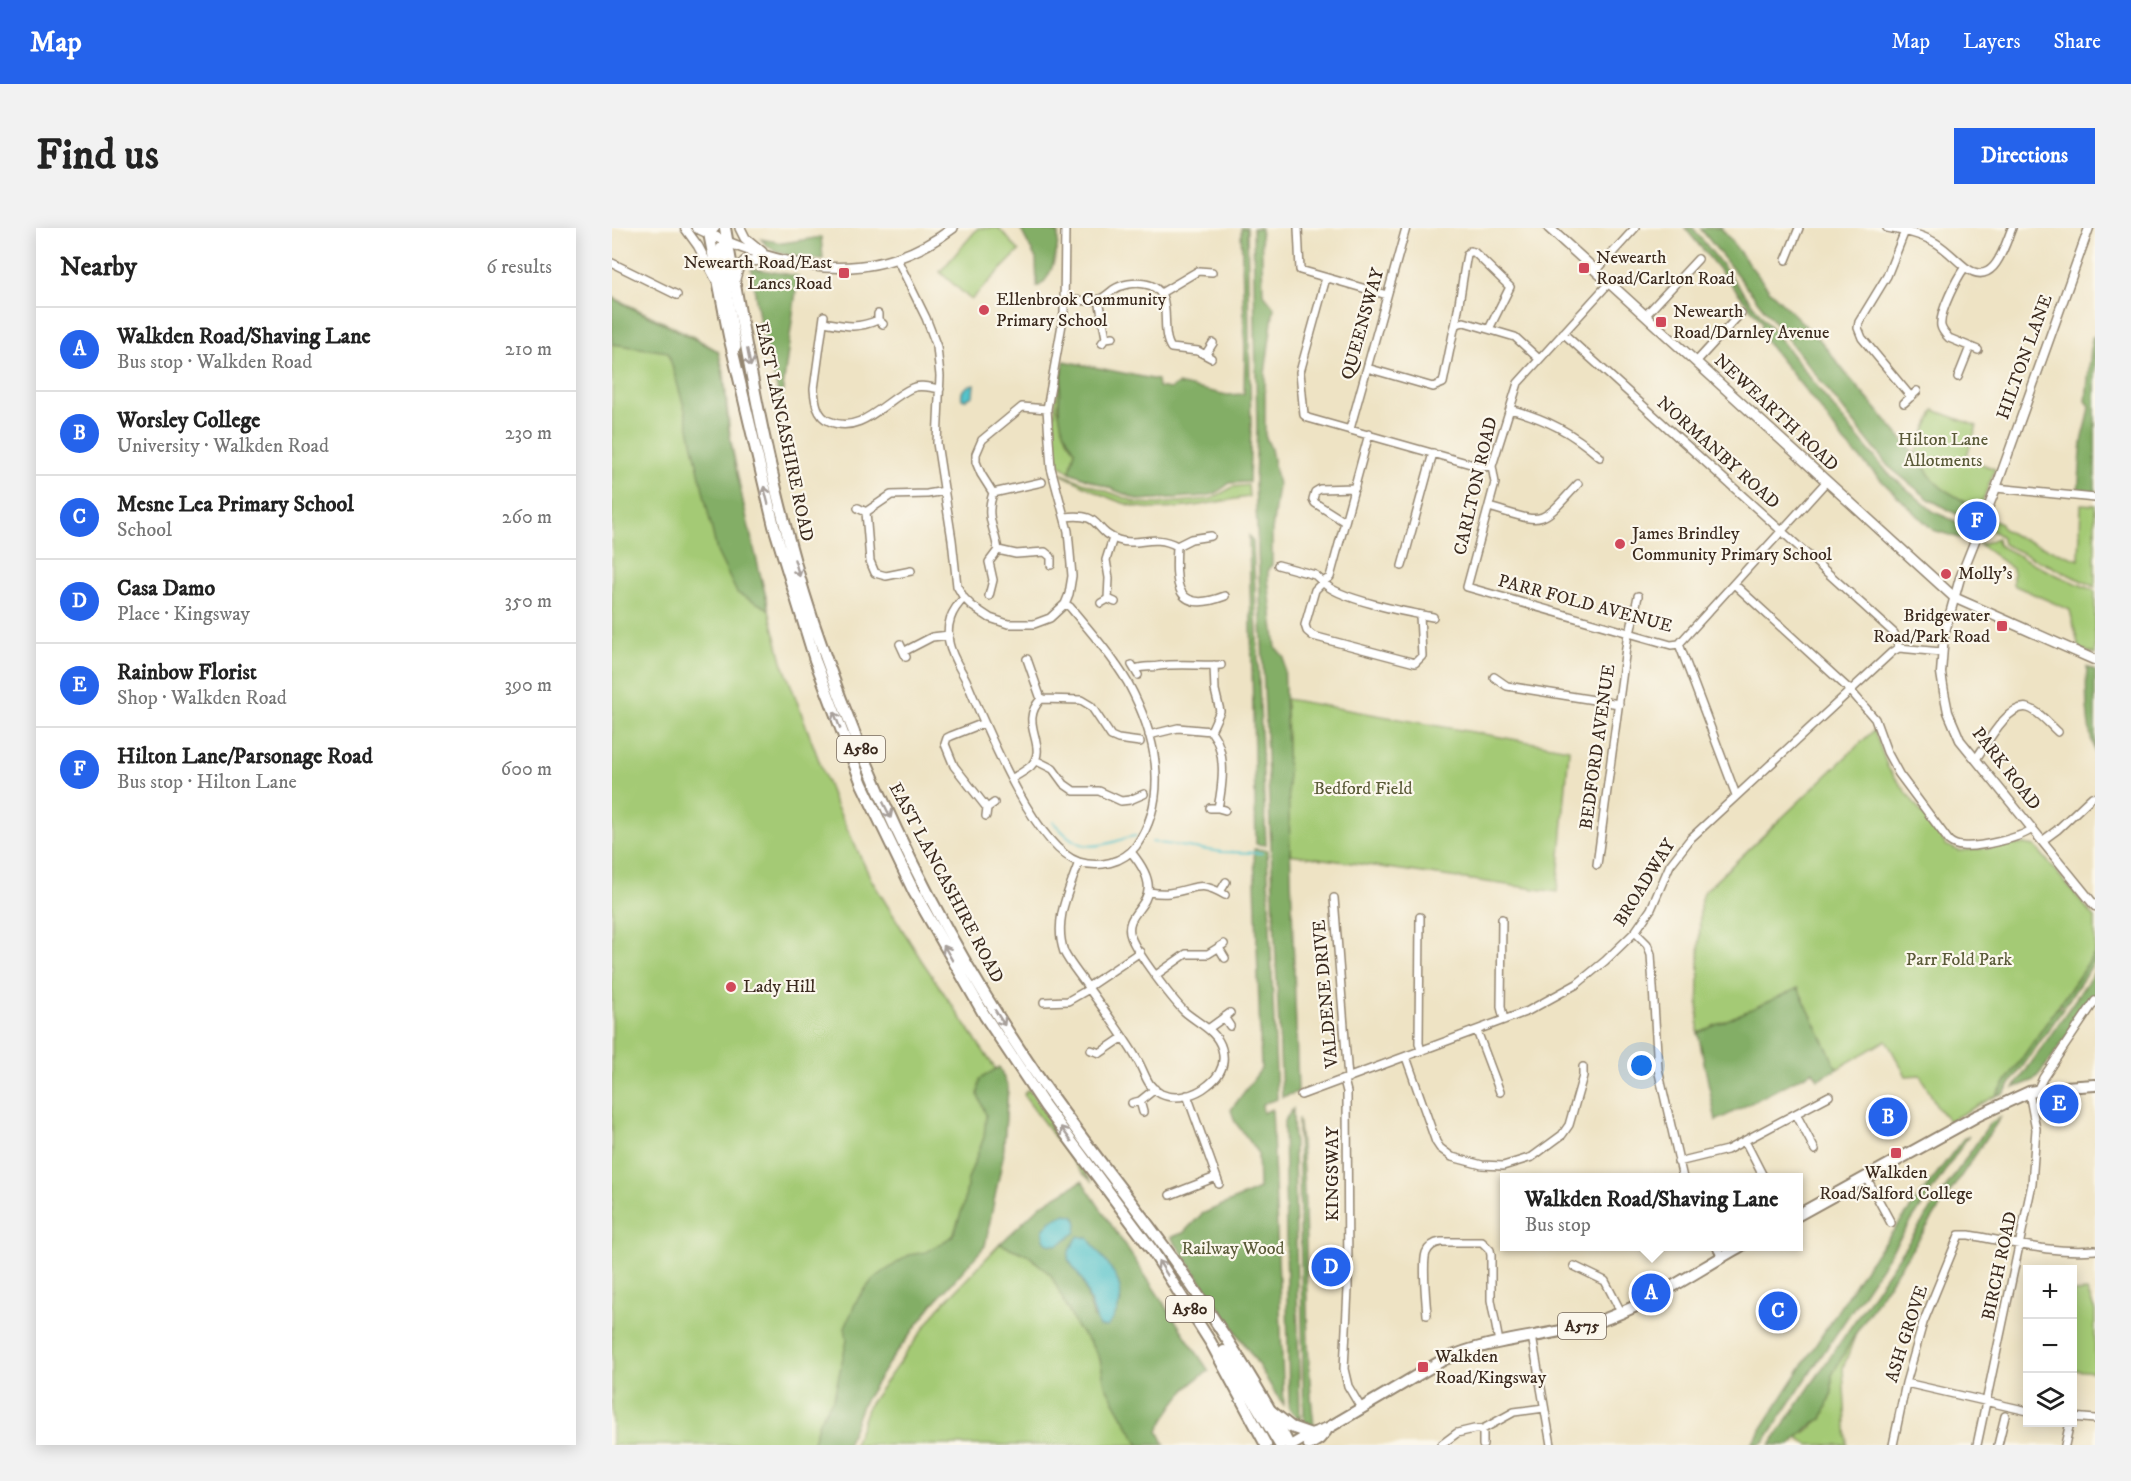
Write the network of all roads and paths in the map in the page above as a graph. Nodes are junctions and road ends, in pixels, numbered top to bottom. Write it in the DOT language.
graph roads {
  1 [pos="685,228"];
  2 [pos="696,228"];
  3 [pos="725,228"];
  4 [pos="740,228"];
  5 [pos="953,228"];
  6 [pos="1065,228"];
  7 [pos="1298,228"];
  8 [pos="1406,228"];
  9 [pos="1549,228"];
  10 [pos="1635,228"];
  11 [pos="1799,228"];
  12 [pos="1887,228"];
  13 [pos="2012,228"];
  14 [pos="2089,228"];
  15 [pos="711,230"];
  16 [pos="1905,231"];
  17 [pos="728,243"];
  18 [pos="1790,257"];
  19 [pos="897,259"];
  20 [pos="1698,259"];
  21 [pos="779,261"];
  22 [pos="612,263"];
  23 [pos="1965,267"];
  24 [pos="1596,271"];
  25 [pos="1213,273"];
  26 [pos="1326,278"];
  27 [pos="735,279"];
  28 [pos="717,280"];
  29 [pos="1609,283"];
  30 [pos="1161,293"];
  31 [pos="677,295"];
  32 [pos="1387,296"];
  33 [pos="1064,299"];
  34 [pos="1100,300"];
  35 [pos="1741,313"];
  36 [pos="1645,316"];
  37 [pos="880,320"];
  38 [pos="1457,324"];
  39 [pos="1489,329"];
  40 [pos="1563,333"];
  41 [pos="1107,339"];
  42 [pos="1213,343"];
  43 [pos="1171,348"];
  44 [pos="1166,355"];
  45 [pos="1539,359"];
  46 [pos="1696,362"];
  47 [pos="737,366"];
  48 [pos="1367,369"];
  49 [pos="1958,377"];
  50 [pos="940,389"];
  51 [pos="1917,391"];
  52 [pos="1911,397"];
  53 [pos="1904,403"];
  54 [pos="1047,409"];
  55 [pos="1510,409"];
  56 [pos="1350,429"];
  57 [pos="1369,434"];
  58 [pos="1432,453"];
  59 [pos="1600,457"];
  60 [pos="1492,466"];
  61 [pos="1042,482"];
  62 [pos="1826,482"];
  63 [pos="1572,487"];
  64 [pos="1354,488"];
  65 [pos="1996,488"];
  66 [pos="945,491"];
  67 [pos="993,493"];
  68 [pos="2095,498"];
  69 [pos="1489,507"];
  70 [pos="1065,517"];
  71 [pos="1345,522"];
  72 [pos="1781,531"];
  73 [pos="1213,536"];
  74 [pos="1113,538"];
  75 [pos="1177,546"];
  76 [pos="998,550"];
  77 [pos="1051,565"];
  78 [pos="1278,565"];
  79 [pos="1402,566"];
  80 [pos="911,571"];
  81 [pos="1323,582"];
  82 [pos="1734,584"];
  83 [pos="1467,587"];
  84 [pos="988,596"];
  85 [pos="1225,596"];
  86 [pos="1638,596"];
  87 [pos="964,598"];
  88 [pos="1955,598"];
  89 [pos="1108,602"];
  90 [pos="1065,604"];
  91 [pos="1420,615"];
  92 [pos="1432,617"];
  93 [pos="1629,634"];
  94 [pos="949,635"];
  95 [pos="1679,644"];
  96 [pos="1899,648"];
  97 [pos="904,651"];
  98 [pos="1941,652"];
  99 [pos="1027,658"];
  100 [pos="2095,660"];
  101 [pos="1135,670"];
  102 [pos="1497,682"];
  103 [pos="1850,690"];
  104 [pos="1041,699"];
  105 [pos="1619,704"];
  106 [pos="984,723"];
  107 [pos="1211,731"];
  108 [pos="1149,735"];
  109 [pos="2058,735"];
  110 [pos="1140,742"];
  111 [pos="1976,759"];
  112 [pos="1035,760"];
  113 [pos="1011,779"];
  114 [pos="1736,795"];
  115 [pos="1141,797"];
  116 [pos="2092,797"];
  117 [pos="1210,808"];
  118 [pos="989,809"];
  119 [pos="2032,829"];
  120 [pos="2042,841"];
  121 [pos="1131,852"];
  122 [pos="1079,862"];
  123 [pos="1598,865"];
  124 [pos="1226,882"];
  125 [pos="1149,892"];
  126 [pos="1334,898"];
  127 [pos="2095,906"];
  128 [pos="1420,917"];
  129 [pos="1503,919"];
  130 [pos="1635,932"];
  131 [pos="1140,952"];
  132 [pos="1226,958"];
  133 [pos="1156,975"];
  134 [pos="1089,988"];
  135 [pos="2095,1001"];
  136 [pos="1044,1002"];
  137 [pos="1503,1020"];
  138 [pos="1230,1026"];
  139 [pos="1209,1029"];
  140 [pos="1477,1031"];
  141 [pos="1122,1038"];
  142 [pos="1091,1050"];
  143 [pos="1421,1051"];
  144 [pos="1406,1057"];
  145 [pos="1583,1067"];
  146 [pos="1346,1079"];
  147 [pos="2095,1086"];
  148 [pos="1155,1089"];
  149 [pos="2033,1091"];
  150 [pos="1500,1092"];
  151 [pos="1187,1095"];
  152 [pos="1301,1095"];
  153 [pos="1829,1096"];
  154 [pos="1143,1112"];
  155 [pos="1796,1114"];
  156 [pos="1745,1141"];
  157 [pos="1815,1150"];
  158 [pos="1678,1162"];
  159 [pos="1681,1173"];
  160 [pos="1761,1173"];
  161 [pos="1866,1177"];
  162 [pos="1170,1195"];
  163 [pos="1803,1212"];
  164 [pos="1891,1223"];
  165 [pos="2020,1244"];
  166 [pos="2095,1250"];
  167 [pos="1719,1251"];
  168 [pos="1732,1251"];
  169 [pos="1722,1257"];
  170 [pos="1574,1266"];
  171 [pos="1198,1297"];
  172 [pos="1621,1312"];
  173 [pos="1426,1315"];
  174 [pos="1532,1336"];
  175 [pos="1499,1342"];
  176 [pos="1906,1383"];
  177 [pos="1987,1402"];
  178 [pos="1360,1408"];
  179 [pos="1544,1408"];
  180 [pos="1269,1409"];
  181 [pos="2023,1410"];
  182 [pos="2005,1416"];
  183 [pos="2077,1417"];
  184 [pos="2095,1419"];
  185 [pos="2069,1427"];
  186 [pos="1483,1430"];
  187 [pos="1260,1432"];
  188 [pos="1313,1441"];
  189 [pos="1260,1445"];
  190 [pos="1266,1445"];
  191 [pos="1280,1445"];
  192 [pos="1291,1445"];
  193 [pos="1441,1445"];
  194 [pos="1483,1445"];
  195 [pos="1551,1445"];
  196 [pos="1893,1445"];
  197 [pos="1977,1445"];
  198 [pos="1998,1445"];
  199 [pos="2065,1445"];
  1 -- 28 [label="street"];
  2 -- 15 [label="street"];
  3 -- 17 [label="main road, EAST LANCASHIRE ROAD / A580"];
  4 -- 21 [label="main road"];
  5 -- 19 [label="main road"];
  6 -- 33 [label="street"];
  7 -- 26 [label="street"];
  8 -- 32 [label="street, QUEENSWAY"];
  9 -- 24 [label="main road, NEWEARTH ROAD"];
  10 -- 24 [label="street"];
  11 -- 18 [label="street"];
  12 -- 16 [label="street"];
  13 -- 23 [label="street"];
  14 -- 65 [label="street, HILTON LANE"];
  15 -- 17 [label="main road"];
  15 -- 28 [label="main road, EAST LANCASHIRE ROAD / A580"];
  16 -- 23 [label="street"];
  16 -- 52 [label="street"];
  17 -- 21 [label="main road"];
  17 -- 27 [label="main road, EAST LANCASHIRE ROAD / A580"];
  17 -- 47 [label="main road"];
  19 -- 21 [label="main road"];
  19 -- 50 [label="street"];
  20 -- 36 [label="street"];
  21 -- 27 [label="main road"];
  22 -- 31 [label="street"];
  23 -- 49 [label="street"];
  24 -- 29 [label="main road, NEWEARTH ROAD"];
  25 -- 30 [label="street"];
  26 -- 32 [label="street"];
  26 -- 56 [label="street"];
  27 -- 171 [label="main road, EAST LANCASHIRE ROAD / A580, one-way"];
  28 -- 47 [label="main road, EAST LANCASHIRE ROAD / A580"];
  29 -- 36 [label="main road, NEWEARTH ROAD"];
  29 -- 40 [label="street, CARLTON ROAD"];
  30 -- 34 [label="street"];
  30 -- 43 [label="street"];
  32 -- 48 [label="street, QUEENSWAY"];
  33 -- 34 [label="street"];
  33 -- 54 [label="street"];
  34 -- 41 [label="street"];
  35 -- 46 [label="street"];
  36 -- 46 [label="main road, NEWEARTH ROAD"];
  37 -- 50 [label="street"];
  38 -- 39 [label="street"];
  38 -- 39 [label="street"];
  38 -- 48 [label="street"];
  39 -- 45 [label="street"];
  40 -- 45 [label="street, CARLTON ROAD"];
  40 -- 72 [label="street, NORMANBY ROAD"];
  42 -- 43 [label="street"];
  43 -- 44 [label="street"];
  45 -- 55 [label="street, CARLTON ROAD"];
  46 -- 62 [label="main road, NEWEARTH ROAD"];
  187 -- 47 [label="main road, EAST LANCASHIRE ROAD / A580, one-way"];
  48 -- 56 [label="street, QUEENSWAY"];
  50 -- 66 [label="street"];
  51 -- 52 [label="street"];
  52 -- 53 [label="street"];
  54 -- 67 [label="street"];
  54 -- 70 [label="street"];
  55 -- 59 [label="street"];
  55 -- 60 [label="street, CARLTON ROAD"];
  56 -- 57 [label="street"];
  57 -- 58 [label="street"];
  57 -- 64 [label="street"];
  58 -- 60 [label="street"];
  58 -- 79 [label="street"];
  60 -- 69 [label="street, CARLTON ROAD"];
  61 -- 67 [label="street"];
  62 -- 72 [label="street"];
  62 -- 88 [label="main road, NEWEARTH ROAD"];
  63 -- 69 [label="street"];
  64 -- 71 [label="street"];
  64 -- 71 [label="street"];
  65 -- 68 [label="street"];
  65 -- 88 [label="street, HILTON LANE"];
  66 -- 80 [label="street"];
  66 -- 87 [label="street"];
  67 -- 76 [label="street"];
  69 -- 83 [label="street, CARLTON ROAD"];
  70 -- 74 [label="street"];
  70 -- 90 [label="street"];
  71 -- 81 [label="street"];
  72 -- 82 [label="street"];
  72 -- 96 [label="street, NORMANBY ROAD"];
  73 -- 75 [label="street"];
  74 -- 75 [label="street"];
  74 -- 89 [label="street"];
  75 -- 85 [label="street"];
  76 -- 77 [label="street"];
  76 -- 84 [label="street"];
  78 -- 81 [label="street"];
  81 -- 91 [label="street"];
  81 -- 91 [label="street"];
  82 -- 95 [label="street"];
  82 -- 103 [label="street"];
  83 -- 93 [label="street, PARR FOLD AVENUE"];
  86 -- 93 [label="street, BEDFORD AVENUE"];
  87 -- 90 [label="street"];
  87 -- 94 [label="street"];
  88 -- 98 [label="street, PARK ROAD"];
  88 -- 100 [label="main road, NEWEARTH ROAD"];
  90 -- 108 [label="street"];
  91 -- 92 [label="street"];
  93 -- 95 [label="street, PARR FOLD AVENUE"];
  93 -- 105 [label="street, BEDFORD AVENUE"];
  94 -- 97 [label="street"];
  94 -- 106 [label="street"];
  95 -- 114 [label="street, PARR FOLD AVENUE"];
  96 -- 98 [label="street"];
  96 -- 103 [label="street, BROADWAY"];
  98 -- 111 [label="street, PARK ROAD"];
  99 -- 104 [label="street"];
  101 -- 107 [label="street"];
  102 -- 105 [label="street"];
  103 -- 114 [label="street, BROADWAY"];
  103 -- 119 [label="street"];
  104 -- 110 [label="street"];
  104 -- 112 [label="street"];
  105 -- 123 [label="street, BEDFORD AVENUE"];
  106 -- 113 [label="street"];
  106 -- 118 [label="street"];
  107 -- 108 [label="street"];
  107 -- 117 [label="street"];
  108 -- 121 [label="street"];
  109 -- 111 [label="street"];
  111 -- 119 [label="street, PARK ROAD"];
  112 -- 113 [label="street"];
  112 -- 115 [label="street"];
  113 -- 122 [label="street"];
  114 -- 130 [label="street, BROADWAY"];
  116 -- 120 [label="street"];
  119 -- 120 [label="street, PARK ROAD"];
  120 -- 127 [label="street, PARK ROAD"];
  121 -- 122 [label="street"];
  121 -- 125 [label="street"];
  122 -- 134 [label="street"];
  124 -- 125 [label="street"];
  125 -- 131 [label="street"];
  126 -- 146 [label="street, VALDENE DRIVE"];
  128 -- 143 [label="street"];
  129 -- 137 [label="street"];
  130 -- 137 [label="street, BROADWAY"];
  130 -- 158 [label="street"];
  131 -- 133 [label="street"];
  131 -- 134 [label="street"];
  132 -- 133 [label="street"];
  133 -- 139 [label="street"];
  134 -- 136 [label="street"];
  134 -- 141 [label="street"];
  135 -- 149 [label="street"];
  137 -- 140 [label="street, BROADWAY"];
  138 -- 139 [label="street"];
  139 -- 151 [label="street"];
  140 -- 143 [label="street, BROADWAY"];
  140 -- 150 [label="street"];
  141 -- 142 [label="street"];
  141 -- 148 [label="street"];
  143 -- 144 [label="street, BROADWAY"];
  144 -- 145 [label="street"];
  144 -- 146 [label="street, BROADWAY"];
  146 -- 152 [label="street, BROADWAY"];
  146 -- 178 [label="street, KINGSWAY"];
  147 -- 149 [label="main road"];
  148 -- 151 [label="street"];
  148 -- 154 [label="street"];
  149 -- 161 [label="main road"];
  149 -- 165 [label="street, BIRCH ROAD"];
  151 -- 162 [label="street"];
  153 -- 155 [label="street"];
  155 -- 156 [label="street"];
  155 -- 157 [label="street"];
  156 -- 158 [label="street"];
  156 -- 160 [label="street"];
  158 -- 159 [label="street"];
  161 -- 163 [label="main road"];
  161 -- 164 [label="street"];
  165 -- 166 [label="street"];
  165 -- 176 [label="street, ASH GROVE"];
  165 -- 177 [label="street, BIRCH ROAD"];
  167 -- 169 [label="street"];
  168 -- 169 [label="main road, A575"];
  169 -- 172 [label="main road, A575"];
  170 -- 172 [label="street"];
  171 -- 180 [label="main road, EAST LANCASHIRE ROAD / A580"];
  171 -- 191 [label="main road"];
  172 -- 174 [label="main road, A575"];
  173 -- 175 [label="street"];
  174 -- 175 [label="main road, A575"];
  174 -- 179 [label="street"];
  175 -- 178 [label="main road, A575"];
  176 -- 177 [label="street"];
  176 -- 196 [label="street, ASH GROVE"];
  177 -- 181 [label="street"];
  177 -- 197 [label="street, BIRCH ROAD"];
  178 -- 188 [label="main road, A575"];
  179 -- 186 [label="street"];
  179 -- 195 [label="street"];
  180 -- 188 [label="main road"];
  180 -- 192 [label="main road, EAST LANCASHIRE ROAD / A580"];
  182 -- 198 [label="street"];
  183 -- 184 [label="street"];
  185 -- 199 [label="street"];
  186 -- 193 [label="street"];
  186 -- 194 [label="street"];
  187 -- 189 [label="main road"];
  187 -- 190 [label="main road, EAST LANCASHIRE ROAD / A580"];
  188 -- 192 [label="main road, A575"];
}
